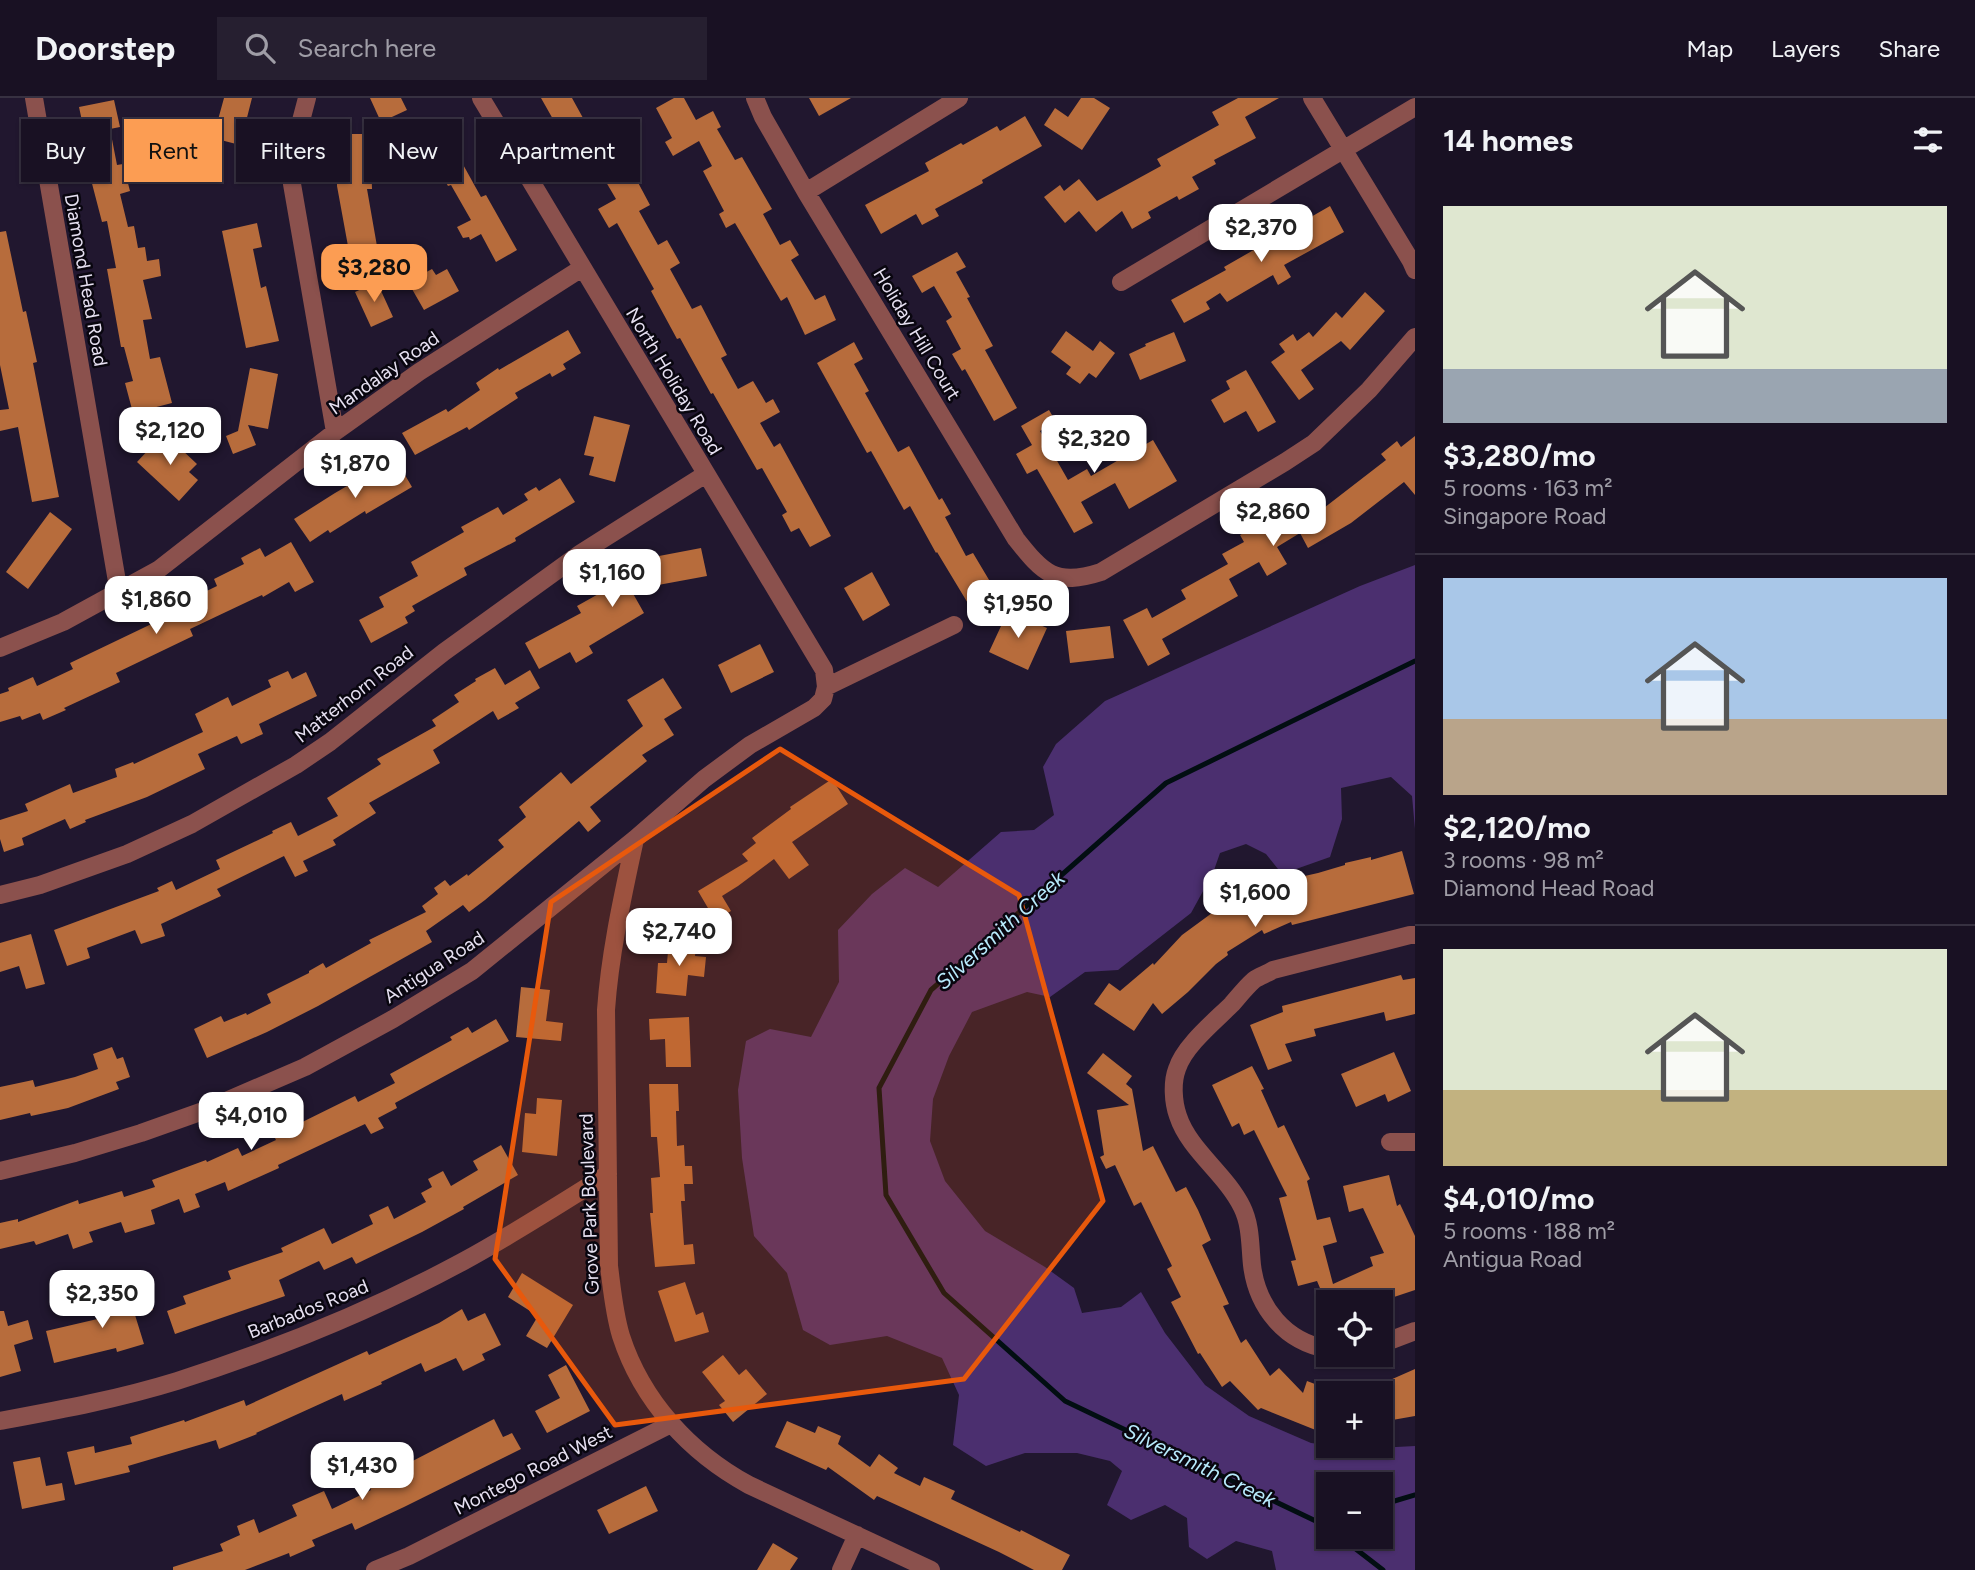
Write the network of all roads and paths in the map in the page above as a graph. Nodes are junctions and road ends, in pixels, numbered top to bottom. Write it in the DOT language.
graph roads {
  1 [pos="34,98"];
  2 [pos="307,98"];
  3 [pos="481,98"];
  4 [pos="755,98"];
  5 [pos="959,98"];
  6 [pos="1312,98"];
  7 [pos="1415,107"];
  8 [pos="1343,149"];
  9 [pos="806,191"];
  10 [pos="582,268"];
  11 [pos="1415,270"];
  12 [pos="1121,282"];
  13 [pos="1415,337"];
  14 [pos="335,432"];
  15 [pos="706,474"];
  16 [pos="119,593"];
  17 [pos="954,625"];
  18 [pos="0,648"];
  19 [pos="826,687"];
  20 [pos="635,839"];
  21 [pos="0,895"];
  22 [pos="1415,935"];
  23 [pos="1390,1142"];
  24 [pos="1414,1143"];
  25 [pos="0,1171"];
  26 [pos="608,1174"];
  27 [pos="1415,1331"];
  28 [pos="1393,1339"];
  29 [pos="1316,1347"];
  30 [pos="0,1421"];
  31 [pos="671,1424"];
  32 [pos="857,1535"];
  33 [pos="375,1570"];
  34 [pos="841,1570"];
  35 [pos="930,1570"];
  1 -- 16 [label="street, Diamond Head Road"];
  2 -- 14 [label="street"];
  3 -- 10 [label="street, North Holiday Road"];
  4 -- 9 [label="street, Holiday Hill Court"];
  5 -- 9 [label="street"];
  6 -- 8 [label="street"];
  7 -- 8 [label="street"];
  8 -- 11 [label="street"];
  8 -- 12 [label="street"];
  9 -- 13 [label="street, Holiday Hill Court"];
  10 -- 14 [label="street, Mandalay Road"];
  10 -- 15 [label="street, North Holiday Road"];
  14 -- 16 [label="street, Mandalay Road"];
  15 -- 19 [label="street, North Holiday Road"];
  15 -- 21 [label="street, Matterhorn Road"];
  16 -- 18 [label="street, Mandalay Road"];
  17 -- 19 [label="street"];
  19 -- 20 [label="street, Antigua Road"];
  20 -- 25 [label="street, Antigua Road"];
  20 -- 26 [label="street, Grove Park Boulevard"];
  22 -- 29 [label="street"];
  23 -- 24 [label="street"];
  26 -- 30 [label="street, Barbados Road"];
  26 -- 31 [label="street, Grove Park Boulevard"];
  27 -- 28 [label="street"];
  31 -- 32 [label="street, Grove Park Boulevard"];
  31 -- 33 [label="street, Montego Road West"];
  32 -- 34 [label="street"];
  32 -- 35 [label="street, Grove Park Boulevard"];
}
